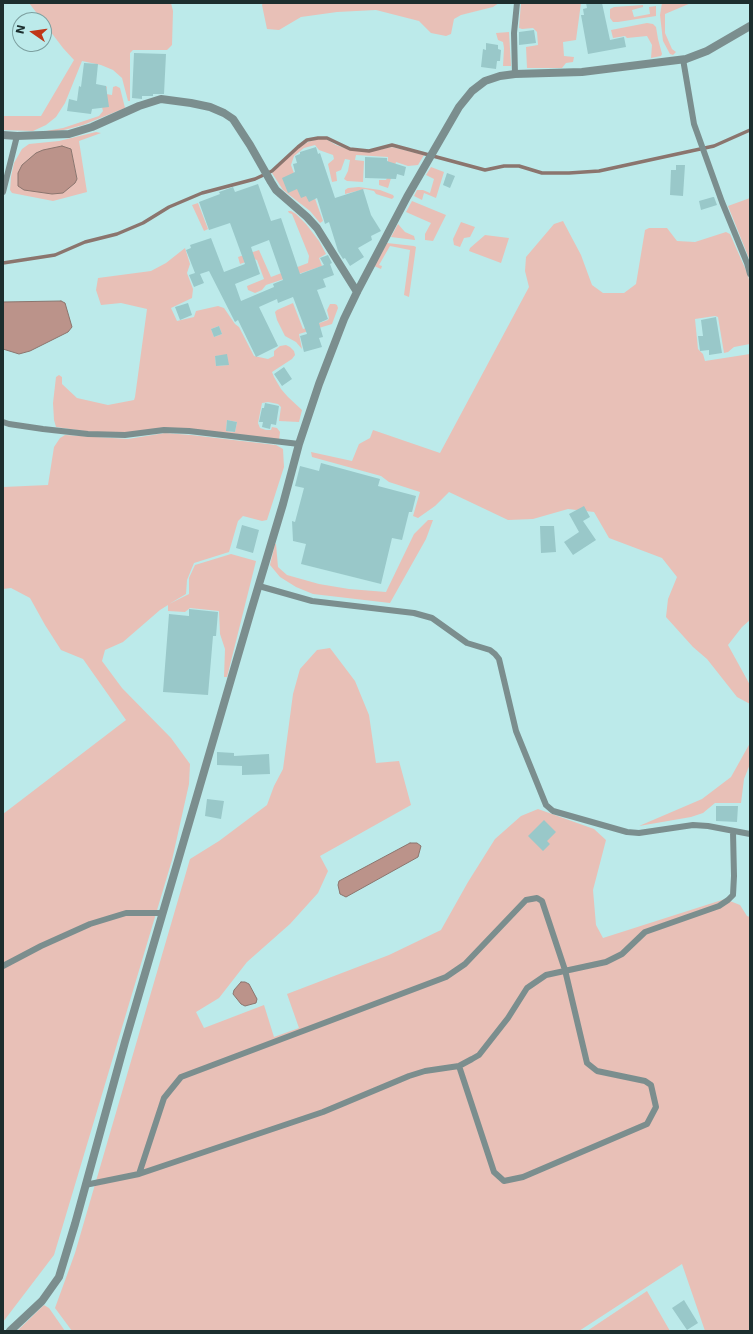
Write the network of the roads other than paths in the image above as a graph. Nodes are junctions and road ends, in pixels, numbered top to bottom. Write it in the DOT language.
graph roads {
  1 [pos="517,3"];
  2 [pos="750,26"];
  3 [pos="683,59"];
  4 [pos="515,74"];
  5 [pos="3,135"];
  6 [pos="18,136"];
  7 [pos="3,192"];
  8 [pos="750,274"];
  9 [pos="357,292"];
  10 [pos="3,422"];
  11 [pos="299,444"];
  12 [pos="258,586"];
  13 [pos="733,832"];
  14 [pos="750,834"];
  15 [pos="163,914"];
  16 [pos="3,966"];
  17 [pos="565,970"];
  18 [pos="459,1066"];
  19 [pos="139,1174"];
  20 [pos="85,1185"];
  21 [pos="10,1331"];
  1 -- 4 [label="lane"];
  2 -- 3 [label="street"];
  3 -- 4 [label="street"];
  3 -- 8 [label="lane"];
  4 -- 9 [label="street"];
  5 -- 6 [label="street"];
  6 -- 7 [label="lane"];
  6 -- 9 [label="street"];
  9 -- 11 [label="street"];
  10 -- 11 [label="lane"];
  11 -- 12 [label="street"];
  12 -- 13 [label="lane"];
  12 -- 15 [label="street"];
  13 -- 14 [label="lane"];
  13 -- 17 [label="lane"];
  15 -- 16 [label="lane"];
  15 -- 20 [label="street"];
  17 -- 18 [label="lane"];
  17 -- 18 [label="lane"];
  17 -- 19 [label="lane"];
  18 -- 19 [label="lane"];
  19 -- 20 [label="lane"];
  20 -- 21 [label="street"];
}
